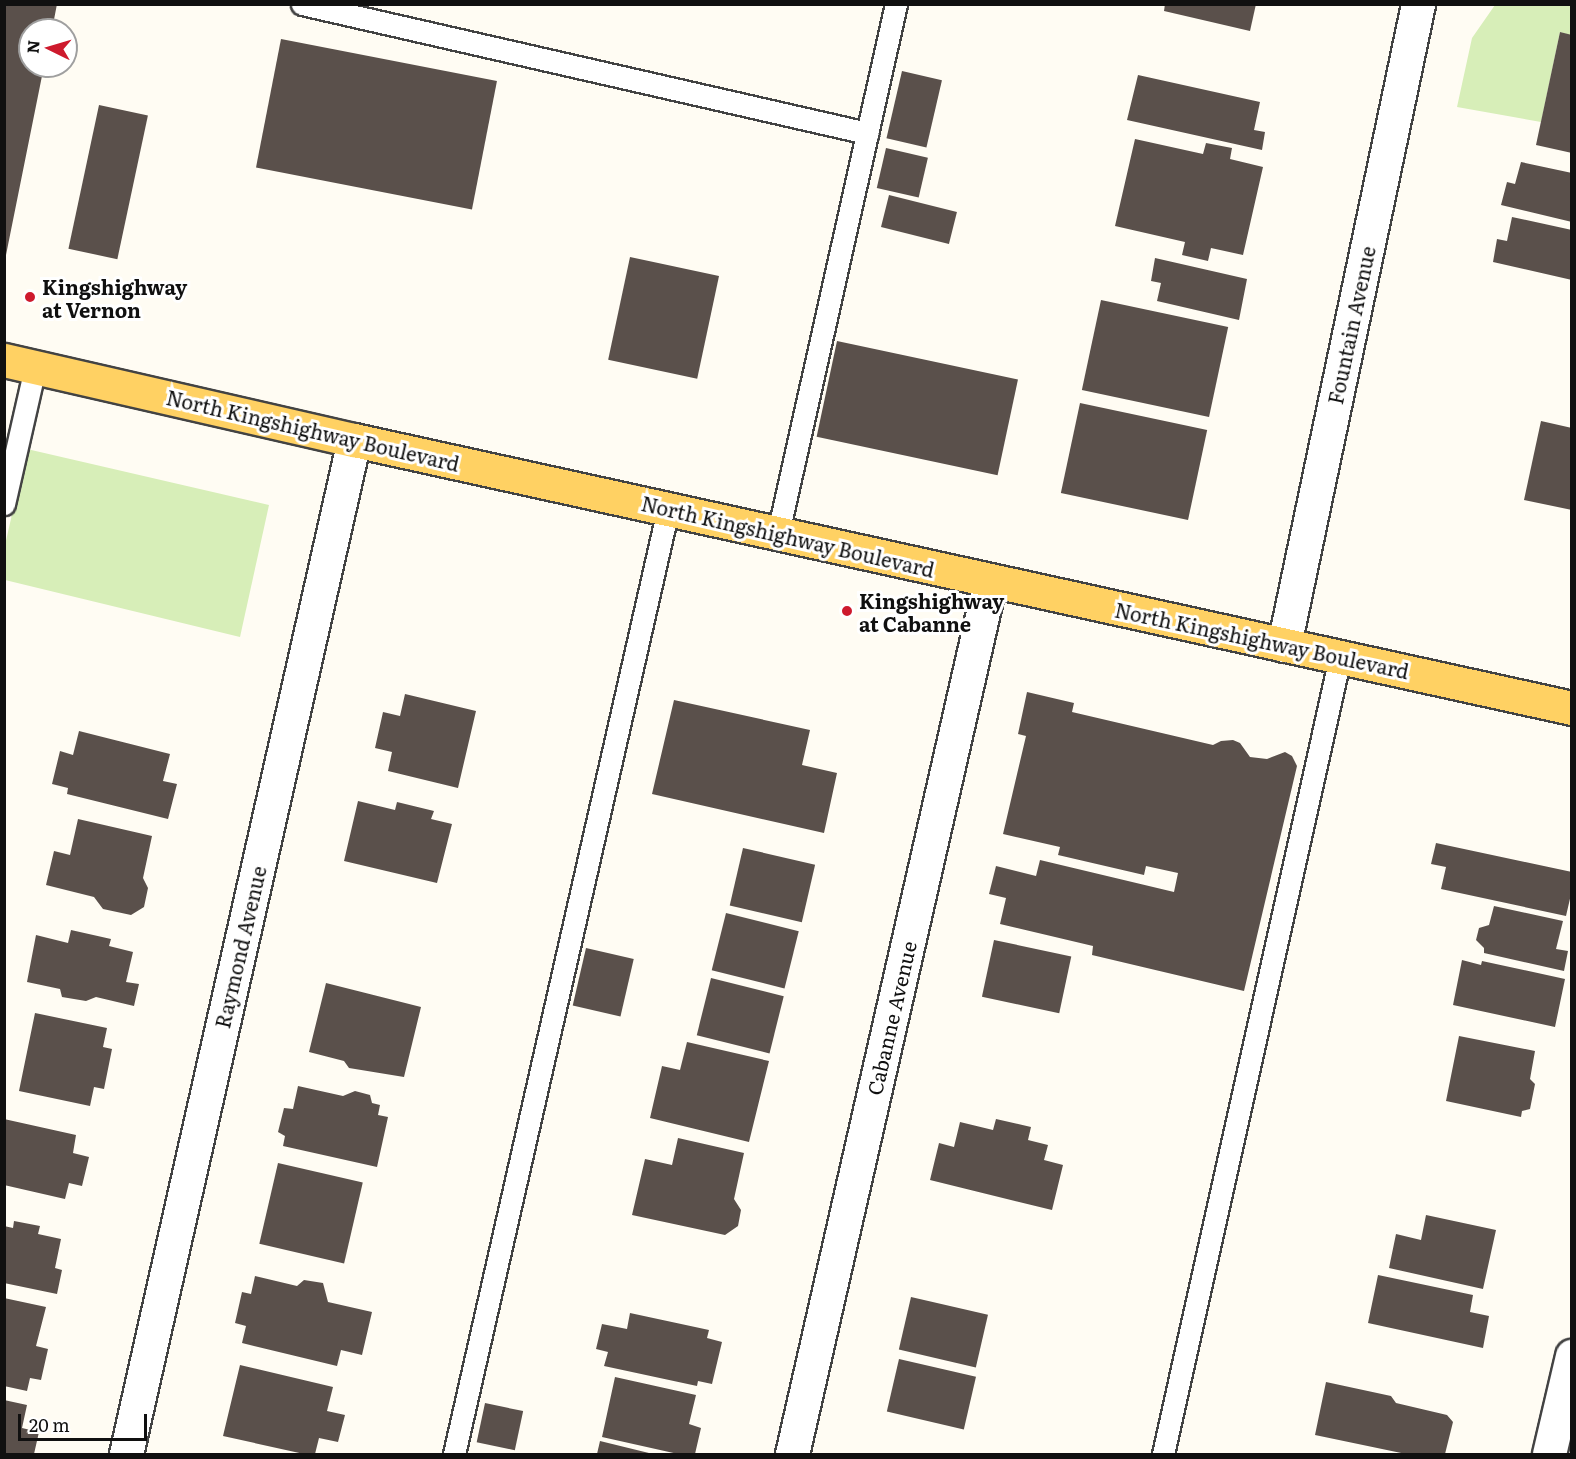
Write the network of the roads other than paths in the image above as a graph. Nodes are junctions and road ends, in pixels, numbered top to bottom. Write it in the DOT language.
graph roads {
  1 [pos="302,4"];
  2 [pos="896,4"];
  3 [pos="1418,4"];
  4 [pos="867,133"];
  5 [pos="20,363"];
  6 [pos="354,440"];
  7 [pos="4,504"];
  8 [pos="669,509"];
  9 [pos="778,533"];
  10 [pos="990,581"];
  11 [pos="1284,645"];
  12 [pos="1340,657"];
  13 [pos="1572,708"];
  14 [pos="1572,1356"];
  15 [pos="126,1455"];
  16 [pos="454,1455"];
  17 [pos="792,1455"];
  18 [pos="1162,1455"];
  19 [pos="1549,1455"];
  1 -- 4 [label="lane"];
  2 -- 4 [label="lane"];
  3 -- 11 [label="street, Fountain Avenue"];
  4 -- 9 [label="lane"];
  5 -- 6 [label="main road, North Kingshighway Boulevard"];
  5 -- 7 [label="lane"];
  6 -- 8 [label="main road, North Kingshighway Boulevard"];
  6 -- 15 [label="street, Raymond Avenue"];
  8 -- 9 [label="main road, North Kingshighway Boulevard"];
  8 -- 16 [label="lane"];
  9 -- 10 [label="main road, North Kingshighway Boulevard"];
  10 -- 11 [label="main road, North Kingshighway Boulevard"];
  10 -- 17 [label="street, Cabanne Avenue"];
  11 -- 12 [label="main road, North Kingshighway Boulevard"];
  12 -- 13 [label="main road, North Kingshighway Boulevard"];
  12 -- 18 [label="lane"];
  14 -- 19 [label="street"];
}
